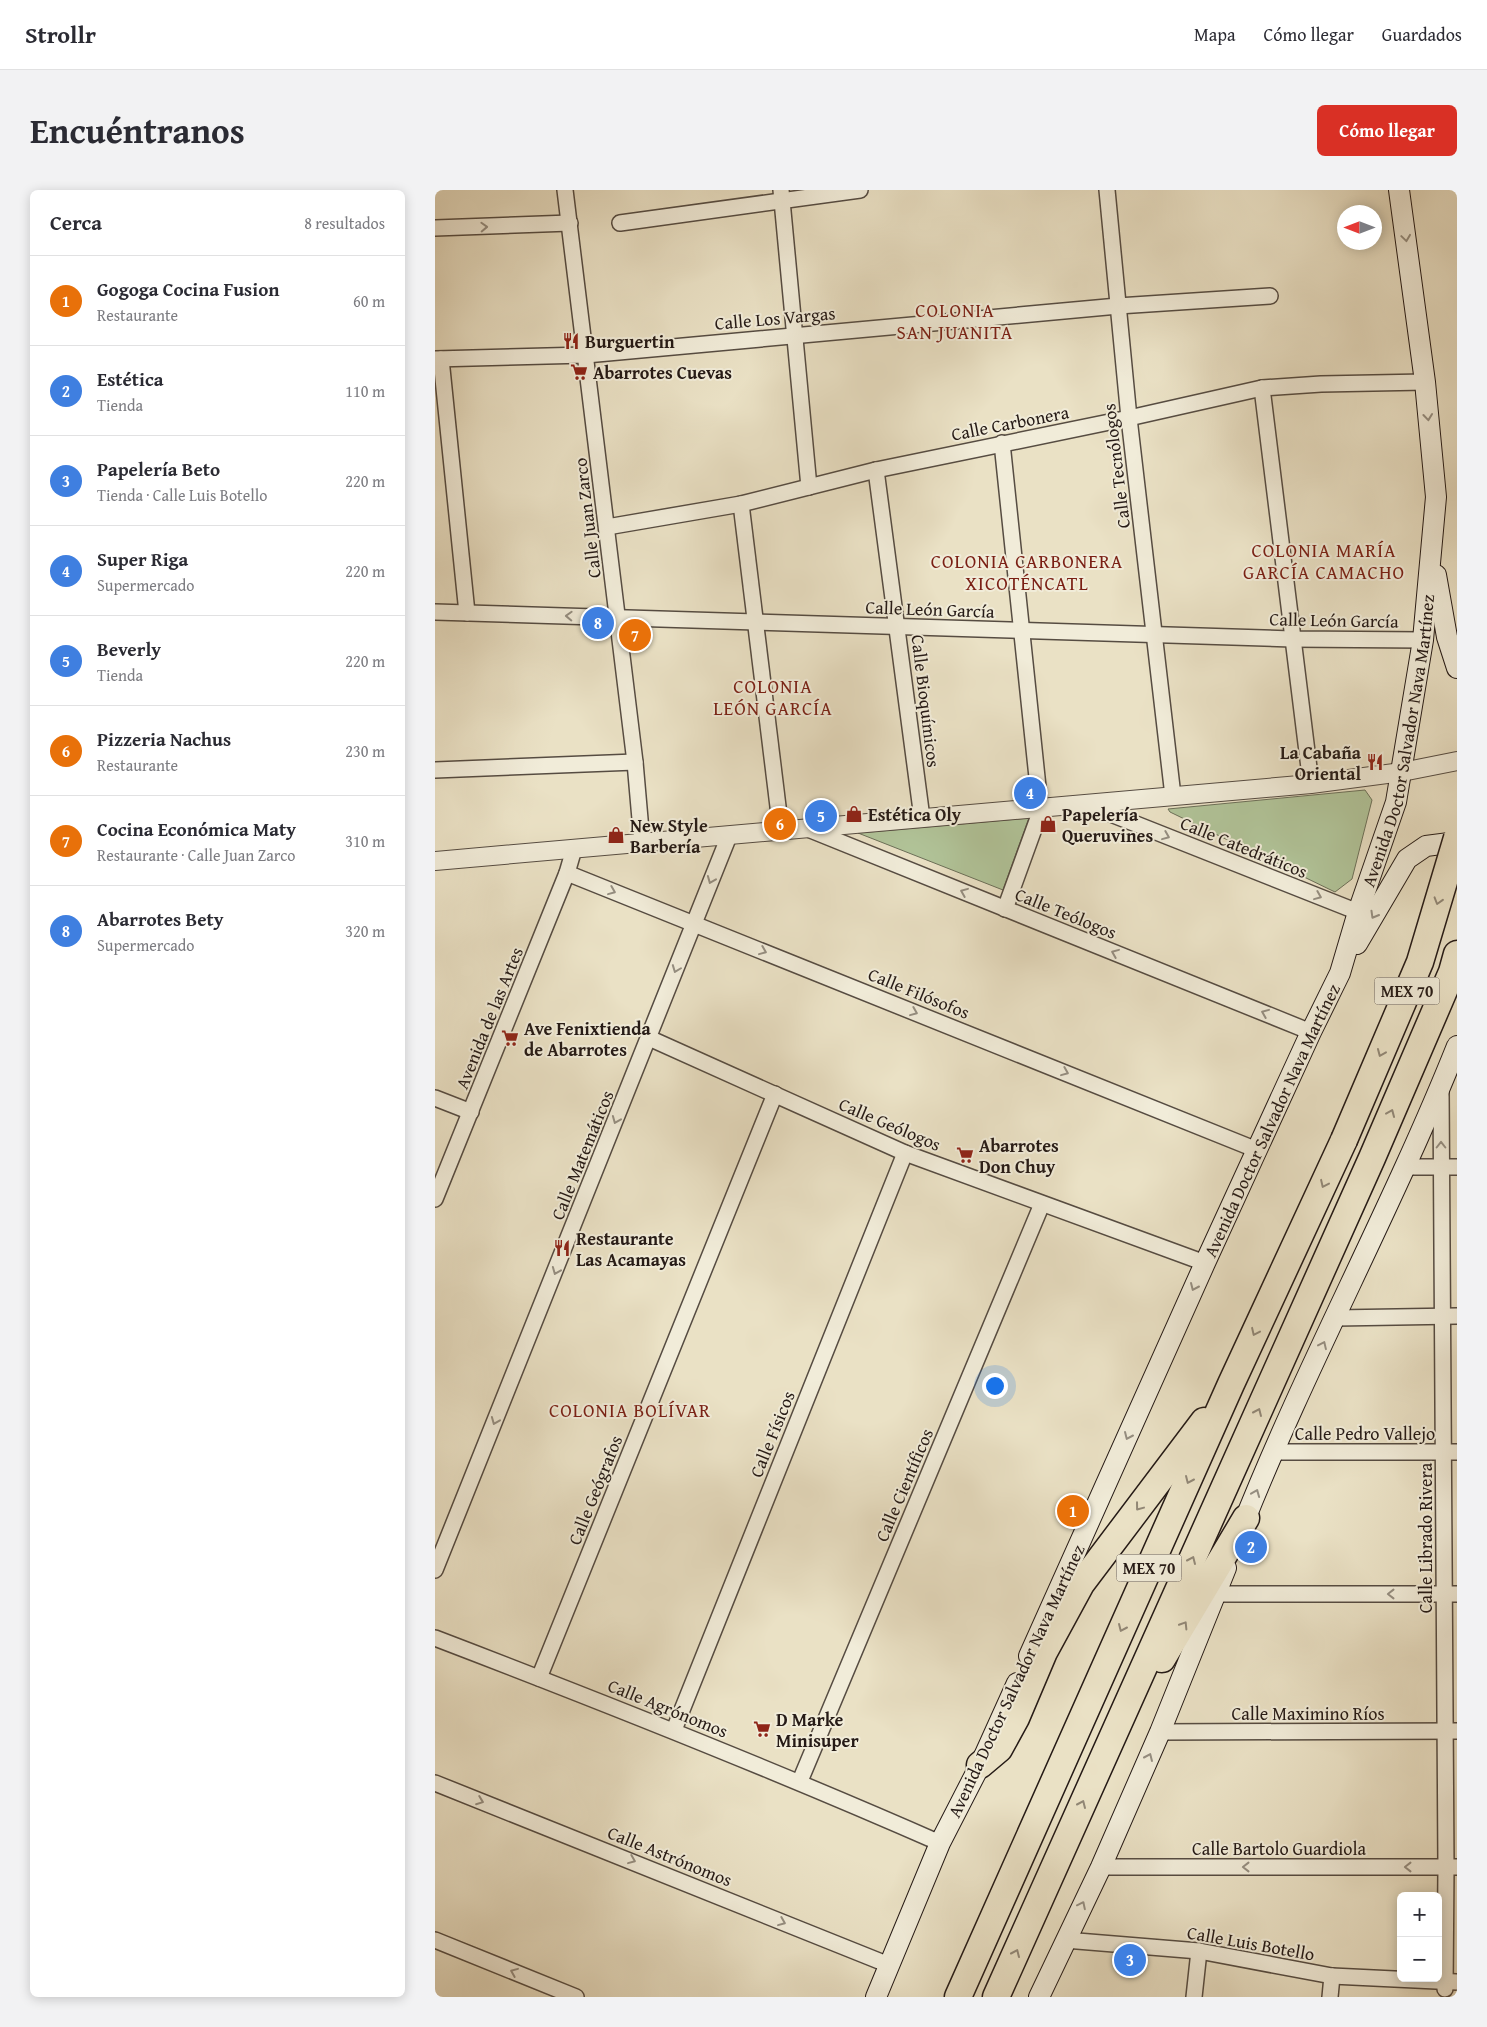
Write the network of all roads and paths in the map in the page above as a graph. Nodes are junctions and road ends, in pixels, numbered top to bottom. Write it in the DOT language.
graph roads {
  1 [pos="565,190"];
  2 [pos="860,190"];
  3 [pos="1107,190"];
  4 [pos="1399,190"];
  5 [pos="781,195"];
  6 [pos="570,223"];
  7 [pos="620,223"];
  8 [pos="435,228"];
  9 [pos="1270,296"];
  10 [pos="1118,306"];
  11 [pos="793,335"];
  12 [pos="586,355"];
  13 [pos="438,359"];
  14 [pos="1425,382"];
  15 [pos="1263,388"];
  16 [pos="1129,418"];
  17 [pos="1002,443"];
  18 [pos="876,470"];
  19 [pos="809,487"];
  20 [pos="741,504"];
  21 [pos="607,527"];
  22 [pos="1432,549"];
  23 [pos="435,612"];
  24 [pos="467,613"];
  25 [pos="617,617"];
  26 [pos="756,621"];
  27 [pos="898,628"];
  28 [pos="1021,630"];
  29 [pos="1156,634"];
  30 [pos="1292,639"];
  31 [pos="1423,640"];
  32 [pos="1457,668"];
  33 [pos="1457,761"];
  34 [pos="635,762"];
  35 [pos="435,770"];
  36 [pos="1402,772"];
  37 [pos="1311,784"];
  38 [pos="1173,796"];
  39 [pos="1088,805"];
  40 [pos="1040,806"];
  41 [pos="922,818"];
  42 [pos="808,829"];
  43 [pos="781,831"];
  44 [pos="729,836"];
  45 [pos="1457,838"];
  46 [pos="642,842"];
  47 [pos="1457,842"];
  48 [pos="574,849"];
  49 [pos="435,862"];
  50 [pos="567,873"];
  51 [pos="1005,909"];
  52 [pos="1359,912"];
  53 [pos="694,923"];
  54 [pos="1457,954"];
  55 [pos="1340,973"];
  56 [pos="1311,1032"];
  57 [pos="649,1038"];
  58 [pos="1457,1046"];
  59 [pos="1441,1086"];
  60 [pos="775,1094"];
  61 [pos="435,1098"];
  62 [pos="471,1112"];
  63 [pos="1257,1150"];
  64 [pos="905,1152"];
  65 [pos="1405,1166"];
  66 [pos="1441,1166"];
  67 [pos="1457,1167"];
  68 [pos="435,1199"];
  69 [pos="1042,1204"];
  70 [pos="1205,1263"];
  71 [pos="1450,1316"];
  72 [pos="1336,1318"];
  73 [pos="1231,1384"];
  74 [pos="1272,1452"];
  75 [pos="1450,1452"];
  76 [pos="1246,1518"];
  77 [pos="435,1570"];
  78 [pos="1216,1594"];
  79 [pos="1451,1594"];
  80 [pos="435,1638"];
  81 [pos="539,1678"];
  82 [pos="1126,1708"];
  83 [pos="674,1730"];
  84 [pos="1451,1731"];
  85 [pos="1160,1732"];
  86 [pos="980,1765"];
  87 [pos="800,1781"];
  88 [pos="435,1783"];
  89 [pos="941,1843"];
  90 [pos="1101,1867"];
  91 [pos="1452,1867"];
  92 [pos="435,1940"];
  93 [pos="1065,1940"];
  94 [pos="1199,1951"];
  95 [pos="889,1965"];
  96 [pos="1332,1976"];
  97 [pos="1447,1986"];
  98 [pos="542,1991"];
  99 [pos="1042,1993"];
  100 [pos="576,1997"];
  101 [pos="876,1997"];
  102 [pos="958,1997"];
  103 [pos="996,1997"];
  104 [pos="1194,1997"];
  105 [pos="1330,1997"];
  1 -- 6 [label="street, Calle Juan Zarco"];
  2 -- 5 [label="street"];
  3 -- 10 [label="street, Calle Tecnólogos"];
  4 -- 14 [label="main road, Avenida Doctor Salvador Nava Martínez, one-way"];
  5 -- 7 [label="street"];
  5 -- 11 [label="street"];
  8 -- 6 [label="street, one-way"];
  6 -- 12 [label="street, Calle Juan Zarco"];
  9 -- 10 [label="street, Calle Los Vargas"];
  10 -- 11 [label="street, Calle Los Vargas"];
  10 -- 16 [label="street, Calle Tecnólogos"];
  11 -- 12 [label="street, Calle Los Vargas"];
  11 -- 19 [label="street"];
  12 -- 13 [label="street, Calle Los Vargas"];
  12 -- 21 [label="street, Calle Juan Zarco"];
  13 -- 24 [label="street"];
  14 -- 15 [label="street, Calle Carbonera"];
  14 -- 22 [label="main road, Avenida Doctor Salvador Nava Martínez, one-way"];
  15 -- 16 [label="street, Calle Carbonera"];
  15 -- 30 [label="street"];
  16 -- 17 [label="street, Calle Carbonera"];
  16 -- 29 [label="street, Calle Tecnólogos"];
  17 -- 18 [label="street, Calle Carbonera"];
  17 -- 28 [label="street"];
  18 -- 19 [label="street, Calle Carbonera"];
  18 -- 27 [label="street, Calle Bioquímicos"];
  19 -- 20 [label="street, Calle Carbonera"];
  20 -- 21 [label="street, Calle Carbonera"];
  20 -- 26 [label="street"];
  21 -- 25 [label="street, Calle Juan Zarco"];
  22 -- 31 [label="main road, Avenida Doctor Salvador Nava Martínez"];
  22 -- 32 [label="main road"];
  23 -- 24 [label="street, Calle León García"];
  25 -- 24 [label="street, Calle León García, one-way"];
  25 -- 26 [label="street, Calle León García"];
  25 -- 34 [label="street, Calle Juan Zarco"];
  26 -- 27 [label="street, Calle León García"];
  26 -- 43 [label="street"];
  27 -- 28 [label="street, Calle León García"];
  27 -- 41 [label="street, Calle Bioquímicos"];
  28 -- 29 [label="street, Calle León García"];
  28 -- 40 [label="street"];
  29 -- 30 [label="street, Calle León García"];
  29 -- 38 [label="street, Calle Tecnólogos"];
  30 -- 31 [label="street, Calle León García"];
  30 -- 37 [label="street"];
  31 -- 36 [label="main road, Avenida Doctor Salvador Nava Martínez"];
  33 -- 36 [label="street"];
  34 -- 35 [label="street"];
  34 -- 46 [label="street, Calle Juan Zarco"];
  36 -- 37 [label="street"];
  36 -- 52 [label="main road, Avenida Doctor Salvador Nava Martínez"];
  37 -- 38 [label="street"];
  38 -- 39 [label="street"];
  39 -- 40 [label="street"];
  39 -- 52 [label="street, Calle Catedráticos, one-way"];
  40 -- 41 [label="street"];
  40 -- 51 [label="street"];
  41 -- 42 [label="street"];
  42 -- 43 [label="street"];
  51 -- 42 [label="street, Calle Teólogos, one-way"];
  43 -- 44 [label="street"];
  44 -- 46 [label="street"];
  44 -- 53 [label="street, Calle Matemáticos, one-way"];
  45 -- 73 [label="highway, MEX 70, one-way, bridge"];
  46 -- 48 [label="street"];
  47 -- 55 [label="main road, one-way"];
  48 -- 49 [label="street"];
  48 -- 50 [label="street, Avenida de las Artes"];
  50 -- 53 [label="street, Calle Filósofos, one-way"];
  50 -- 62 [label="street, Avenida de las Artes"];
  56 -- 51 [label="street, Calle Teólogos, one-way"];
  52 -- 55 [label="main road, Avenida Doctor Salvador Nava Martínez"];
  53 -- 57 [label="street, Calle Matemáticos, one-way"];
  53 -- 63 [label="street, Calle Filósofos, one-way"];
  82 -- 54 [label="highway, MEX 70, one-way"];
  55 -- 56 [label="main road, Avenida Doctor Salvador Nava Martínez"];
  56 -- 63 [label="main road, Avenida Doctor Salvador Nava Martínez"];
  57 -- 60 [label="street, Calle Geólogos"];
  57 -- 77 [label="street, Calle Matemáticos, one-way"];
  58 -- 59 [label="main road"];
  59 -- 65 [label="main road"];
  66 -- 59 [label="street, Calle Librado Rivera, one-way"];
  60 -- 64 [label="street, Calle Geólogos"];
  60 -- 81 [label="street, Calle Geógrafos"];
  61 -- 62 [label="street"];
  62 -- 68 [label="street, Avenida de las Artes"];
  63 -- 70 [label="main road, Avenida Doctor Salvador Nava Martínez"];
  64 -- 69 [label="street, Calle Geólogos"];
  64 -- 83 [label="street, Calle Físicos"];
  65 -- 66 [label="street"];
  65 -- 72 [label="main road"];
  66 -- 67 [label="street"];
  66 -- 71 [label="street, Calle Librado Rivera"];
  69 -- 70 [label="street, Calle Geólogos"];
  69 -- 87 [label="street, Calle Científicos"];
  70 -- 86 [label="main road, Avenida Doctor Salvador Nava Martínez, one-way"];
  71 -- 72 [label="street"];
  71 -- 75 [label="street, Calle Librado Rivera"];
  74 -- 72 [label="main road, one-way"];
  73 -- 86 [label="highway, one-way"];
  73 -- 102 [label="highway, MEX 70, one-way"];
  74 -- 75 [label="street, Calle Pedro Vallejo"];
  76 -- 74 [label="main road, one-way"];
  75 -- 79 [label="street, Calle Librado Rivera"];
  76 -- 78 [label="main road"];
  82 -- 76 [label="highway, one-way"];
  79 -- 78 [label="street, one-way"];
  78 -- 85 [label="main road"];
  79 -- 84 [label="street, Calle Librado Rivera"];
  80 -- 81 [label="street, Calle Agrónomos"];
  81 -- 83 [label="street, Calle Agrónomos"];
  103 -- 82 [label="highway, MEX 70, one-way"];
  83 -- 87 [label="street, Calle Agrónomos"];
  84 -- 85 [label="street, Calle Maximino Ríos"];
  84 -- 91 [label="street, Calle Librado Rivera"];
  90 -- 85 [label="main road, one-way"];
  86 -- 89 [label="main road, Avenida Doctor Salvador Nava Martínez"];
  87 -- 89 [label="street, Calle Agrónomos"];
  88 -- 95 [label="street, Calle Astrónomos, one-way"];
  89 -- 95 [label="main road, Avenida Doctor Salvador Nava Martínez"];
  91 -- 90 [label="street, Calle Bartolo Guardiola, one-way"];
  93 -- 90 [label="main road, one-way"];
  91 -- 97 [label="street, Calle Librado Rivera"];
  98 -- 92 [label="street, one-way"];
  93 -- 94 [label="street, Calle Luis Botello"];
  93 -- 99 [label="main road"];
  94 -- 96 [label="street, Calle Luis Botello"];
  94 -- 104 [label="street"];
  95 -- 101 [label="main road, Avenida Doctor Salvador Nava Martínez"];
  96 -- 97 [label="street, Calle Luis Botello"];
  96 -- 105 [label="street"];
  98 -- 100 [label="street"];
}
